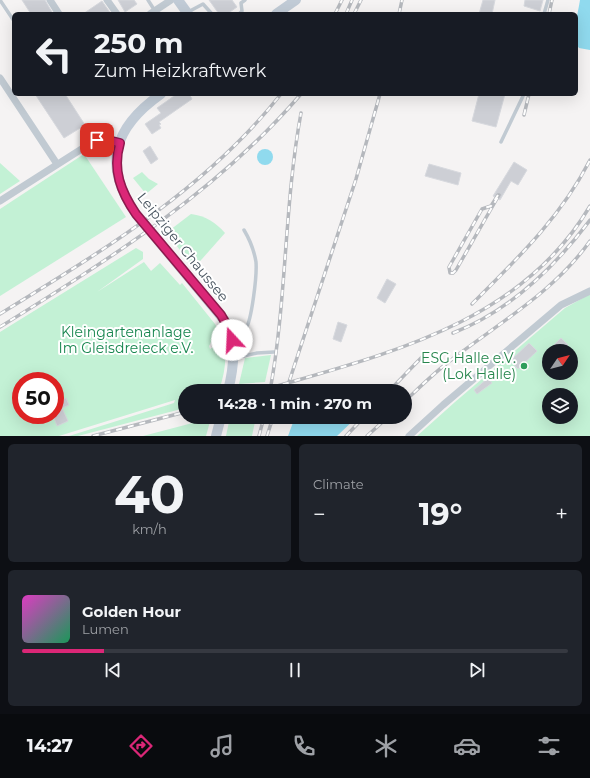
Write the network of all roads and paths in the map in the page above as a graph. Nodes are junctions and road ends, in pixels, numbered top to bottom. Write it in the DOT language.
graph roads {
  1 [pos="0,0"];
  2 [pos="50,0"];
  3 [pos="107,0"];
  4 [pos="148,0"];
  5 [pos="171,0"];
  6 [pos="178,0"];
  7 [pos="245,0"];
  8 [pos="548,0"];
  9 [pos="290,2"];
  10 [pos="58,12"];
  11 [pos="116,12"];
  12 [pos="153,12"];
  13 [pos="187,12"];
  14 [pos="190,12"];
  15 [pos="210,12"];
  16 [pos="241,12"];
  17 [pos="278,12"];
  18 [pos="545,12"];
  19 [pos="12,18"];
  20 [pos="0,78"];
  21 [pos="158,96"];
  22 [pos="523,96"];
  23 [pos="501,142"];
  24 [pos="120,143"];
  25 [pos="57,164"];
  26 [pos="0,202"];
  27 [pos="244,230"];
  28 [pos="590,291"];
  29 [pos="232,340"];
  30 [pos="274,352"];
  31 [pos="234,358"];
  32 [pos="229,384"];
  33 [pos="219,424"];
  34 [pos="216,436"];
  35 [pos="409,436"];
  1 -- 19 [label="lane"];
  2 -- 10 [label="street"];
  3 -- 11 [label="street"];
  4 -- 12 [label="lane"];
  5 -- 12 [label="street"];
  6 -- 13 [label="main road"];
  7 -- 16 [label="lane"];
  8 -- 18 [label="lane"];
  9 -- 17 [label="main road"];
  14 -- 15 [label="lane"];
  20 -- 25 [label="street"];
  21 -- 24 [label="main road, Leipziger Chaussee"];
  22 -- 23 [label="lane"];
  24 -- 25 [label="street"];
  24 -- 29 [label="main road, Leipziger Chaussee"];
  25 -- 26 [label="street"];
  27 -- 29 [label="lane"];
  28 -- 35 [label="street"];
  29 -- 31 [label="main road, Leipziger Chaussee"];
  30 -- 31 [label="lane"];
  31 -- 32 [label="main road, Leipziger Chaussee"];
  33 -- 34 [label="main road"];
}
